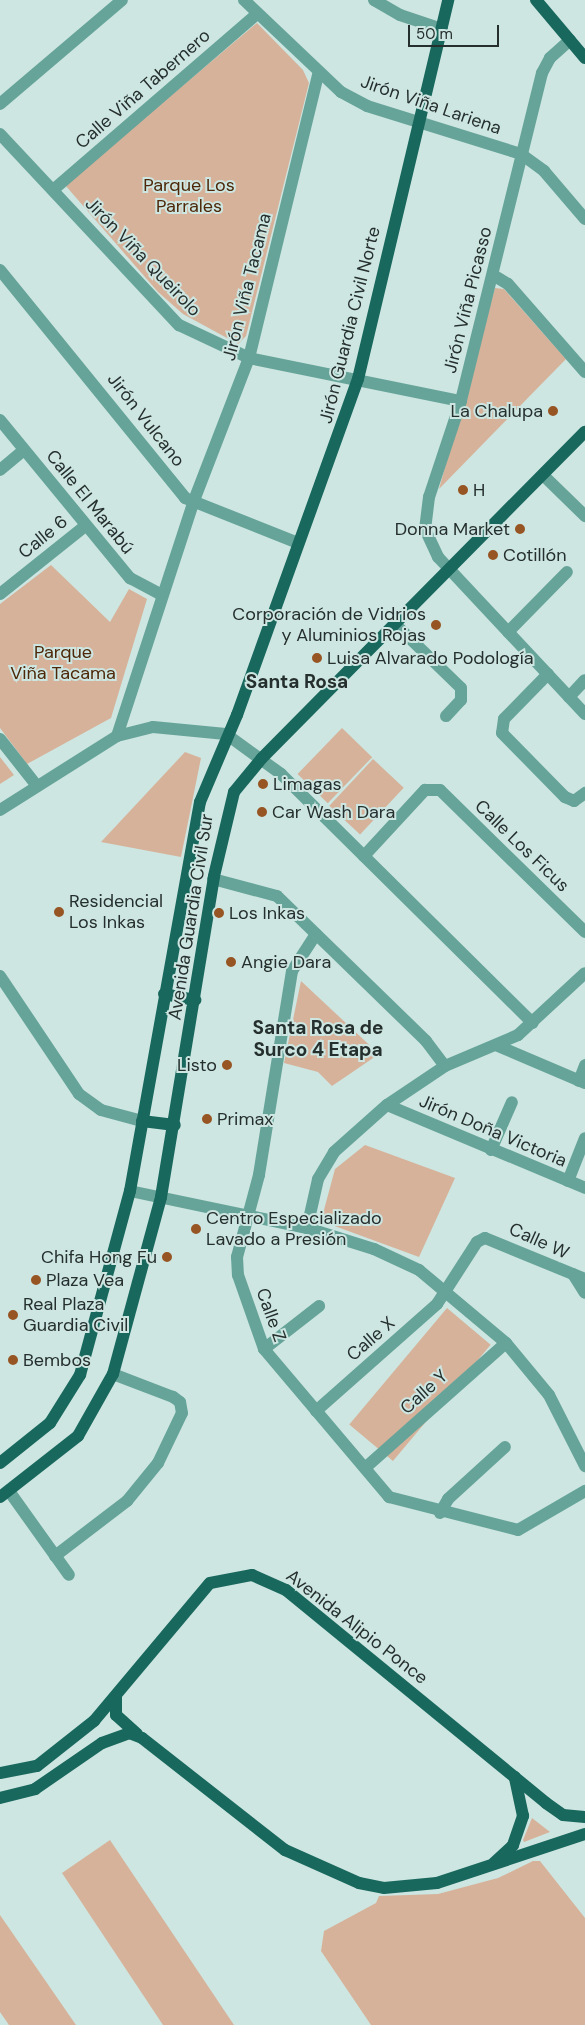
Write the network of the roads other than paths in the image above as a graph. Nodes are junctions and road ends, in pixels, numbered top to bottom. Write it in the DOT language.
graph roads {
  1 [pos="122,0"];
  2 [pos="244,0"];
  3 [pos="374,0"];
  4 [pos="448,0"];
  5 [pos="536,0"];
  6 [pos="257,14"];
  7 [pos="442,29"];
  8 [pos="570,40"];
  9 [pos="585,58"];
  10 [pos="318,74"];
  11 [pos="0,104"];
  12 [pos="418,122"];
  13 [pos="0,134"];
  14 [pos="521,154"];
  15 [pos="53,190"];
  16 [pos="585,219"];
  17 [pos="0,270"];
  18 [pos="493,275"];
  19 [pos="250,358"];
  20 [pos="585,372"];
  21 [pos="358,379"];
  22 [pos="461,401"];
  23 [pos="0,420"];
  24 [pos="585,432"];
  25 [pos="24,450"];
  26 [pos="0,470"];
  27 [pos="543,475"];
  28 [pos="193,503"];
  29 [pos="585,516"];
  30 [pos="84,527"];
  31 [pos="298,544"];
  32 [pos="449,570"];
  33 [pos="567,572"];
  34 [pos="0,594"];
  35 [pos="162,595"];
  36 [pos="394,623"];
  37 [pos="508,632"];
  38 [pos="548,674"];
  39 [pos="585,680"];
  40 [pos="569,697"];
  41 [pos="585,714"];
  42 [pos="446,716"];
  43 [pos="226,734"];
  44 [pos="117,736"];
  45 [pos="0,739"];
  46 [pos="262,758"];
  47 [pos="37,786"];
  48 [pos="585,793"];
  49 [pos="0,810"];
  50 [pos="364,856"];
  51 [pos="213,879"];
  52 [pos="585,932"];
  53 [pos="316,934"];
  54 [pos="0,976"];
  55 [pos="583,979"];
  56 [pos="164,994"];
  57 [pos="195,1000"];
  58 [pos="533,1023"];
  59 [pos="498,1046"];
  60 [pos="585,1065"];
  61 [pos="445,1066"];
  62 [pos="582,1082"];
  63 [pos="512,1102"];
  64 [pos="387,1105"];
  65 [pos="142,1121"];
  66 [pos="176,1126"];
  67 [pos="585,1138"];
  68 [pos="491,1150"];
  69 [pos="568,1181"];
  70 [pos="585,1188"];
  71 [pos="130,1191"];
  72 [pos="161,1197"];
  73 [pos="248,1216"];
  74 [pos="307,1228"];
  75 [pos="573,1274"];
  76 [pos="585,1279"];
  77 [pos="447,1291"];
  78 [pos="585,1293"];
  79 [pos="319,1306"];
  80 [pos="506,1343"];
  81 [pos="264,1349"];
  82 [pos="113,1374"];
  83 [pos="316,1411"];
  84 [pos="505,1447"];
  85 [pos="0,1463"];
  86 [pos="585,1466"];
  87 [pos="365,1468"];
  88 [pos="585,1491"];
  89 [pos="4,1494"];
  90 [pos="440,1513"];
  91 [pos="55,1556"];
  92 [pos="68,1575"];
  93 [pos="116,1697"];
  94 [pos="142,1738"];
  95 [pos="510,1770"];
  96 [pos="0,1773"];
  97 [pos="0,1798"];
  98 [pos="585,1818"];
  99 [pos="585,1834"];
  100 [pos="488,1868"];
  1 -- 11 [label="street"];
  2 -- 6 [label="street, Jirón Viña Lariena"];
  3 -- 7 [label="street"];
  4 -- 7 [label="main road, Jirón Guardia Civil Norte"];
  5 -- 8 [label="main road"];
  6 -- 10 [label="street, Jirón Viña Lariena"];
  6 -- 15 [label="street, Calle Viña Tabernero"];
  7 -- 12 [label="main road, Jirón Guardia Civil Norte"];
  8 -- 9 [label="main road"];
  8 -- 14 [label="street, Jirón Viña Picasso"];
  10 -- 12 [label="street, Jirón Viña Lariena"];
  10 -- 19 [label="street, Jirón Viña Tacama"];
  12 -- 14 [label="street, Jirón Viña Lariena"];
  12 -- 21 [label="main road, Jirón Guardia Civil Norte"];
  13 -- 15 [label="street, Jirón Viña Queirolo"];
  14 -- 16 [label="street, Jirón Viña Lariena"];
  14 -- 18 [label="street, Jirón Viña Picasso"];
  15 -- 19 [label="street, Jirón Viña Queirolo"];
  17 -- 28 [label="street, Jirón Vulcano"];
  18 -- 20 [label="street"];
  18 -- 22 [label="street, Jirón Viña Picasso"];
  19 -- 21 [label="street, Jirón Viña Queirolo"];
  19 -- 28 [label="street, Jirón Viña Tacama"];
  21 -- 22 [label="street, Jirón Viña Queirolo"];
  21 -- 31 [label="main road, Jirón Guardia Civil Norte"];
  22 -- 32 [label="street, Jirón Viña Picasso"];
  23 -- 25 [label="street, Calle El Marabú"];
  24 -- 27 [label="main road, Avenida Guardia Civil Sur"];
  25 -- 26 [label="street"];
  25 -- 30 [label="street, Calle El Marabú"];
  27 -- 29 [label="street"];
  27 -- 32 [label="main road, Avenida Guardia Civil Sur"];
  28 -- 31 [label="street, Jirón Vulcano"];
  28 -- 35 [label="street, Jirón Viña Tacama"];
  30 -- 34 [label="street, Calle 6"];
  30 -- 35 [label="street, Calle El Marabú"];
  31 -- 43 [label="main road, Jirón Guardia Civil Norte"];
  32 -- 36 [label="main road, Avenida Guardia Civil Sur"];
  32 -- 37 [label="street, Jirón Viña Picasso"];
  33 -- 37 [label="street"];
  35 -- 44 [label="street, Jirón Viña Tacama"];
  36 -- 42 [label="street"];
  36 -- 46 [label="main road, Avenida Guardia Civil Sur"];
  37 -- 38 [label="street, Jirón Viña Picasso"];
  38 -- 40 [label="street, Jirón Viña Picasso"];
  38 -- 48 [label="street"];
  39 -- 40 [label="street"];
  40 -- 41 [label="street, Jirón Viña Picasso"];
  43 -- 44 [label="street"];
  43 -- 46 [label="street"];
  43 -- 56 [label="main road, Jirón Guardia Civil Norte"];
  44 -- 47 [label="street"];
  45 -- 47 [label="street"];
  46 -- 50 [label="street"];
  46 -- 51 [label="main road, Avenida Guardia Civil Sur"];
  47 -- 49 [label="street"];
  50 -- 52 [label="street, Calle Los Ficus"];
  50 -- 58 [label="street"];
  51 -- 53 [label="street"];
  51 -- 57 [label="main road, Avenida Guardia Civil Sur"];
  53 -- 61 [label="street"];
  53 -- 73 [label="street, Calle Z"];
  54 -- 65 [label="street"];
  55 -- 58 [label="street"];
  56 -- 57 [label="main road"];
  56 -- 65 [label="main road, Jirón Guardia Civil Norte"];
  57 -- 66 [label="main road, Avenida Guardia Civil Sur"];
  58 -- 59 [label="street"];
  59 -- 61 [label="street"];
  59 -- 62 [label="street"];
  60 -- 62 [label="street"];
  61 -- 64 [label="street"];
  63 -- 68 [label="street"];
  64 -- 68 [label="street, Jirón Doña Victoria"];
  64 -- 74 [label="street"];
  65 -- 66 [label="main road"];
  65 -- 71 [label="main road"];
  66 -- 72 [label="main road, Avenida Guardia Civil Sur"];
  67 -- 69 [label="street"];
  68 -- 69 [label="street, Jirón Doña Victoria"];
  69 -- 70 [label="street, Jirón Doña Victoria"];
  71 -- 72 [label="street"];
  71 -- 85 [label="main road"];
  72 -- 73 [label="street"];
  72 -- 82 [label="main road, Avenida Guardia Civil Sur"];
  73 -- 74 [label="street"];
  73 -- 81 [label="street, Calle Z"];
  74 -- 77 [label="street"];
  75 -- 76 [label="street, Calle W"];
  75 -- 77 [label="street, Calle W"];
  75 -- 78 [label="street"];
  77 -- 80 [label="street"];
  77 -- 83 [label="street, Calle X"];
  79 -- 81 [label="street"];
  80 -- 86 [label="street"];
  80 -- 87 [label="street, Calle Y"];
  81 -- 83 [label="street, Calle Z"];
  82 -- 89 [label="main road, Avenida Guardia Civil Sur"];
  82 -- 91 [label="street"];
  83 -- 87 [label="street, Calle Z"];
  84 -- 90 [label="street"];
  87 -- 90 [label="street, Calle Z"];
  88 -- 90 [label="street, Calle Z"];
  89 -- 91 [label="street"];
  91 -- 92 [label="street"];
  93 -- 94 [label="main road"];
  93 -- 95 [label="main road, Avenida Alipio Ponce"];
  93 -- 96 [label="main road, Avenida Alipio Ponce"];
  94 -- 97 [label="main road"];
  94 -- 100 [label="main road"];
  95 -- 98 [label="main road, Avenida Alipio Ponce"];
  95 -- 100 [label="main road"];
  99 -- 100 [label="main road"];
}
